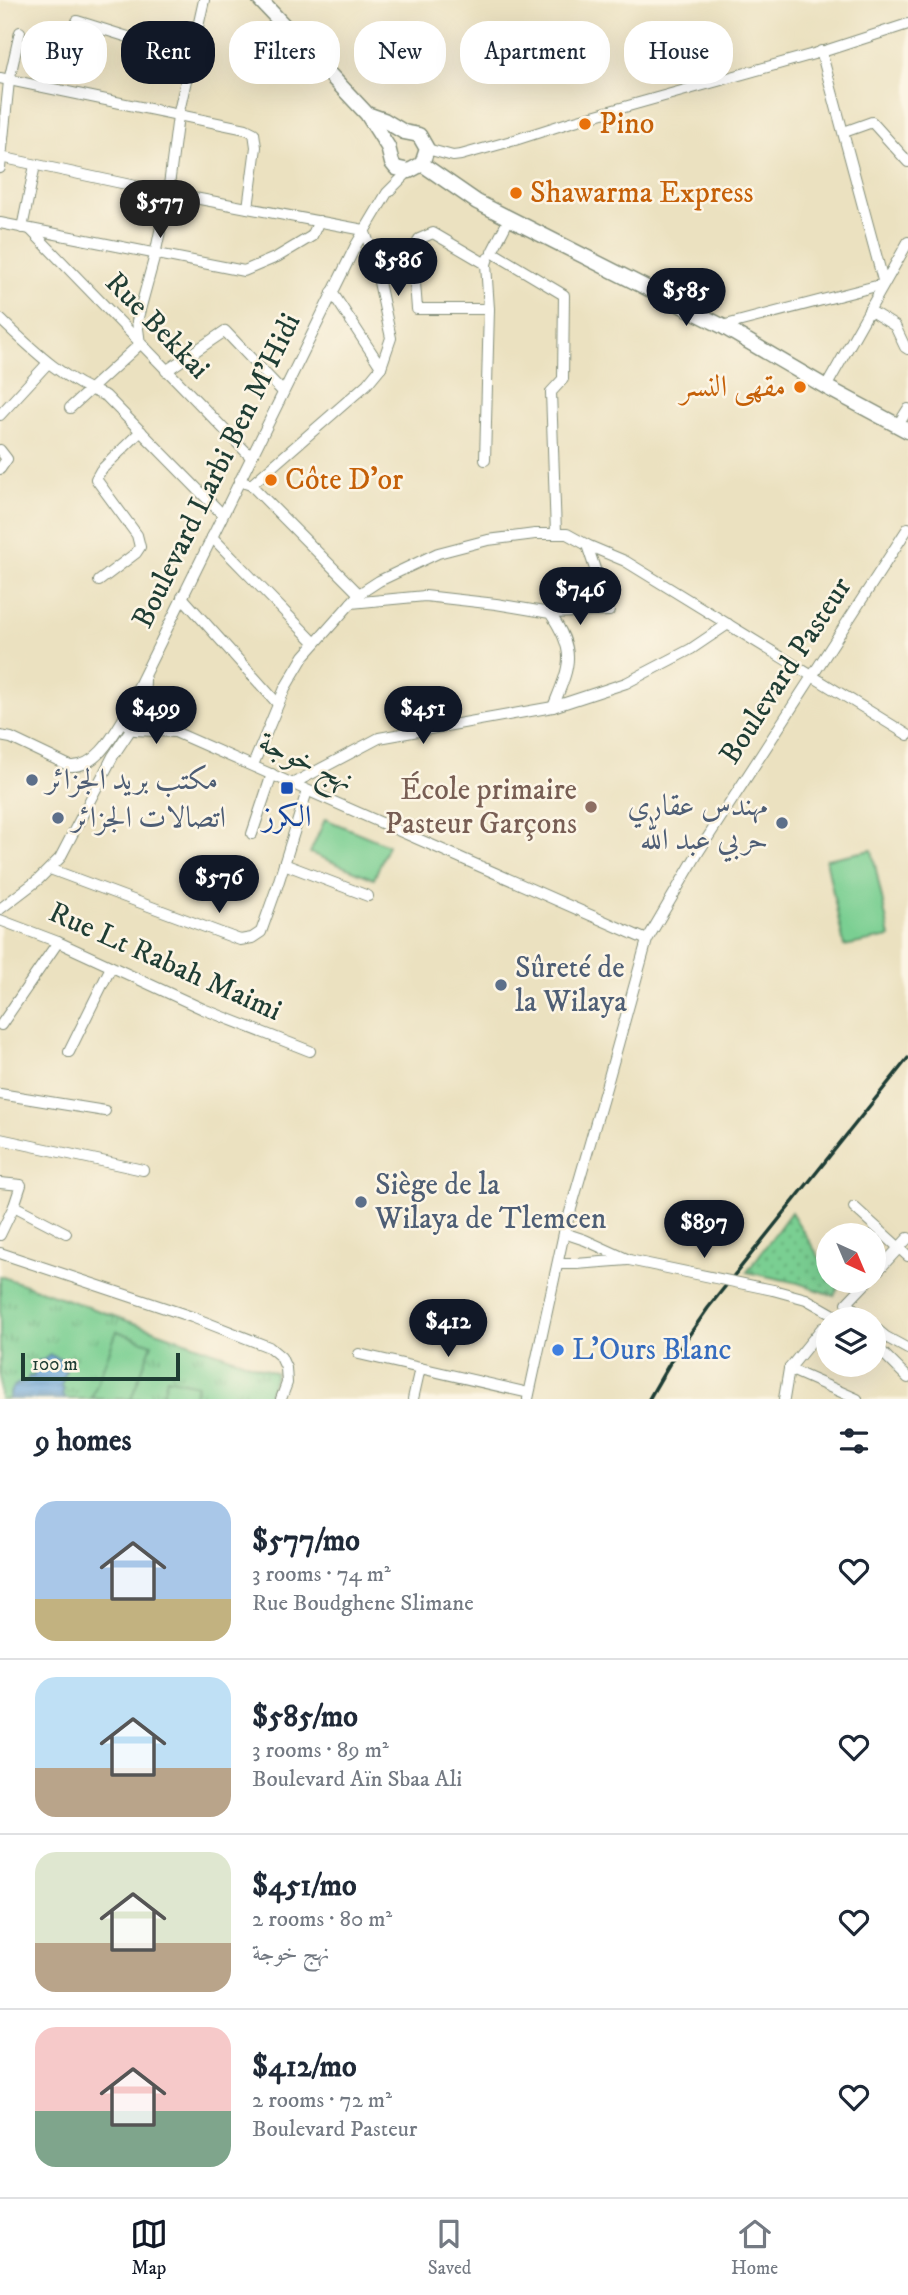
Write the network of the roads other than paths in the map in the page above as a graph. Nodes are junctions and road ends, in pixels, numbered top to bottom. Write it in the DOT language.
graph roads {
  1 [pos="204,0"];
  2 [pos="260,0"];
  3 [pos="200,21"];
  4 [pos="905,28"];
  5 [pos="20,32"];
  6 [pos="821,51"];
  7 [pos="4,80"];
  8 [pos="186,84"];
  9 [pos="367,114"];
  10 [pos="178,116"];
  11 [pos="404,132"];
  12 [pos="844,132"];
  13 [pos="388,148"];
  14 [pos="427,149"];
  15 [pos="1,161"];
  16 [pos="908,162"];
  17 [pos="392,163"];
  18 [pos="35,165"];
  19 [pos="415,168"];
  20 [pos="168,193"];
  21 [pos="384,199"];
  22 [pos="248,208"];
  23 [pos="509,219"];
  24 [pos="319,222"];
  25 [pos="0,223"];
  26 [pos="26,228"];
  27 [pos="364,230"];
  28 [pos="908,242"];
  29 [pos="492,252"];
  30 [pos="155,255"];
  31 [pos="486,264"];
  32 [pos="884,284"];
  33 [pos="332,292"];
  34 [pos="489,309"];
  35 [pos="869,310"];
  36 [pos="0,319"];
  37 [pos="722,326"];
  38 [pos="140,344"];
  39 [pos="908,349"];
  40 [pos="48,363"];
  41 [pos="381,367"];
  42 [pos="166,371"];
  43 [pos="826,387"];
  44 [pos="90,390"];
  45 [pos="283,392"];
  46 [pos="70,408"];
  47 [pos="908,409"];
  48 [pos="0,415"];
  49 [pos="903,428"];
  50 [pos="141,431"];
  51 [pos="4,454"];
  52 [pos="251,457"];
  53 [pos="485,460"];
  54 [pos="0,469"];
  55 [pos="239,481"];
  56 [pos="251,485"];
  57 [pos="222,514"];
  58 [pos="908,528"];
  59 [pos="556,533"];
  60 [pos="212,537"];
  61 [pos="587,545"];
  62 [pos="99,581"];
  63 [pos="359,594"];
  64 [pos="182,597"];
  65 [pos="351,603"];
  66 [pos="550,613"];
  67 [pos="729,624"];
  68 [pos="315,643"];
  69 [pos="145,671"];
  70 [pos="813,676"];
  71 [pos="278,704"];
  72 [pos="553,707"];
  73 [pos="146,710"];
  74 [pos="126,714"];
  75 [pos="135,729"];
  76 [pos="175,732"];
  77 [pos="908,735"];
  78 [pos="0,736"];
  79 [pos="253,765"];
  80 [pos="272,774"];
  81 [pos="292,784"];
  82 [pos="307,791"];
  83 [pos="253,834"];
  84 [pos="285,864"];
  85 [pos="50,869"];
  86 [pos="368,895"];
  87 [pos="0,909"];
  88 [pos="0,919"];
  89 [pos="647,940"];
  90 [pos="58,942"];
  91 [pos="111,968"];
  92 [pos="1,1025"];
  93 [pos="310,1051"];
  94 [pos="69,1052"];
  95 [pos="0,1094"];
  96 [pos="105,1111"];
  97 [pos="0,1139"];
  98 [pos="143,1170"];
  99 [pos="0,1183"];
  100 [pos="15,1206"];
  101 [pos="855,1207"];
  102 [pos="66,1233"];
  103 [pos="564,1233"];
  104 [pos="0,1235"];
  105 [pos="908,1238"];
  106 [pos="898,1249"];
  107 [pos="0,1253"];
  108 [pos="908,1256"];
  109 [pos="629,1260"];
  110 [pos="886,1262"];
  111 [pos="559,1264"];
  112 [pos="857,1293"];
  113 [pos="820,1307"];
  114 [pos="851,1307"];
  115 [pos="816,1335"];
  116 [pos="886,1337"];
  117 [pos="908,1349"];
  118 [pos="359,1354"];
  119 [pos="886,1356"];
  120 [pos="420,1368"];
  121 [pos="789,1369"];
  122 [pos="908,1378"];
  123 [pos="529,1396"];
  124 [pos="281,1399"];
  125 [pos="414,1399"];
  126 [pos="784,1399"];
  127 [pos="857,1399"];
  1 -- 3 [label="street"];
  2 -- 9 [label="main road"];
  4 -- 6 [label="street"];
  5 -- 7 [label="street"];
  6 -- 12 [label="street"];
  6 -- 14 [label="street"];
  7 -- 10 [label="street"];
  7 -- 15 [label="street"];
  8 -- 10 [label="street"];
  9 -- 11 [label="main road"];
  9 -- 13 [label="main road"];
  10 -- 20 [label="street"];
  10 -- 22 [label="street"];
  11 -- 13 [label="main road"];
  11 -- 14 [label="main road"];
  12 -- 16 [label="street"];
  12 -- 32 [label="street"];
  13 -- 17 [label="main road"];
  14 -- 19 [label="main road"];
  15 -- 18 [label="street"];
  17 -- 19 [label="main road"];
  17 -- 21 [label="street"];
  18 -- 20 [label="street"];
  18 -- 26 [label="street"];
  19 -- 21 [label="street"];
  19 -- 23 [label="main road"];
  20 -- 22 [label="street"];
  20 -- 30 [label="street"];
  21 -- 27 [label="street, Boulevard Larbi Ben M'Hidi"];
  22 -- 24 [label="street"];
  23 -- 29 [label="street"];
  23 -- 37 [label="main road"];
  24 -- 27 [label="street"];
  24 -- 30 [label="street"];
  25 -- 26 [label="street"];
  26 -- 30 [label="street"];
  26 -- 38 [label="street, Rue Bekkai"];
  27 -- 33 [label="street, Boulevard Larbi Ben M'Hidi"];
  27 -- 41 [label="street"];
  28 -- 32 [label="street"];
  29 -- 31 [label="street"];
  29 -- 59 [label="street"];
  30 -- 38 [label="street"];
  31 -- 34 [label="street"];
  31 -- 34 [label="street"];
  32 -- 35 [label="street"];
  32 -- 37 [label="street"];
  33 -- 41 [label="street"];
  33 -- 45 [label="street, Boulevard Larbi Ben M'Hidi"];
  34 -- 53 [label="street"];
  35 -- 39 [label="street"];
  35 -- 43 [label="street"];
  36 -- 40 [label="street"];
  37 -- 43 [label="main road"];
  38 -- 42 [label="street, Rue Bekkai"];
  38 -- 44 [label="street"];
  40 -- 44 [label="street"];
  40 -- 48 [label="street"];
  41 -- 56 [label="street"];
  42 -- 45 [label="street"];
  42 -- 52 [label="street, Rue Bekkai"];
  43 -- 49 [label="main road"];
  44 -- 46 [label="street"];
  44 -- 50 [label="street"];
  45 -- 52 [label="street, Boulevard Larbi Ben M'Hidi"];
  47 -- 49 [label="street"];
  50 -- 57 [label="street"];
  50 -- 62 [label="street"];
  51 -- 54 [label="street"];
  52 -- 55 [label="street, Boulevard Larbi Ben M'Hidi"];
  55 -- 56 [label="street"];
  55 -- 57 [label="street, Boulevard Larbi Ben M'Hidi"];
  56 -- 63 [label="street"];
  57 -- 60 [label="street, Boulevard Larbi Ben M'Hidi"];
  58 -- 70 [label="street, Boulevard Pasteur"];
  59 -- 61 [label="street"];
  59 -- 63 [label="street"];
  60 -- 64 [label="street, Boulevard Larbi Ben M'Hidi"];
  60 -- 68 [label="street"];
  61 -- 66 [label="street"];
  61 -- 67 [label="street"];
  63 -- 65 [label="street"];
  64 -- 69 [label="street, Boulevard Larbi Ben M'Hidi"];
  64 -- 71 [label="street"];
  65 -- 66 [label="street"];
  65 -- 68 [label="street"];
  66 -- 72 [label="street"];
  67 -- 70 [label="street"];
  67 -- 72 [label="street"];
  68 -- 71 [label="street"];
  69 -- 73 [label="street"];
  69 -- 74 [label="street, Boulevard Larbi Ben M'Hidi"];
  70 -- 77 [label="street"];
  70 -- 89 [label="street, Boulevard Pasteur"];
  71 -- 79 [label="street"];
  72 -- 81 [label="street"];
  73 -- 74 [label="street"];
  73 -- 75 [label="street"];
  73 -- 76 [label="street, نهج خوجة"];
  74 -- 75 [label="street"];
  74 -- 78 [label="street, Boulevard Larbi Ben M'Hidi"];
  75 -- 76 [label="street, نهج خوجة"];
  75 -- 85 [label="street"];
  76 -- 79 [label="street, نهج خوجة"];
  79 -- 80 [label="street, نهج خوجة"];
  80 -- 81 [label="street, نهج خوجة"];
  80 -- 83 [label="street"];
  81 -- 82 [label="street, نهج خوجة"];
  82 -- 84 [label="street"];
  82 -- 89 [label="street, نهج خوجة"];
  84 -- 85 [label="street"];
  84 -- 86 [label="street"];
  85 -- 87 [label="street"];
  88 -- 90 [label="street, Rue Lt Rabah Maimi"];
  89 -- 103 [label="street, Boulevard Pasteur"];
  90 -- 91 [label="street, Rue Lt Rabah Maimi"];
  90 -- 92 [label="street"];
  91 -- 93 [label="street, Rue Lt Rabah Maimi"];
  91 -- 94 [label="street"];
  95 -- 96 [label="street"];
  97 -- 98 [label="street"];
  99 -- 100 [label="street"];
  100 -- 102 [label="street"];
  100 -- 104 [label="street"];
  101 -- 106 [label="street"];
  103 -- 109 [label="street"];
  103 -- 111 [label="street, Boulevard Pasteur"];
  105 -- 106 [label="street"];
  106 -- 108 [label="street"];
  106 -- 110 [label="street"];
  107 -- 124 [label="street"];
  109 -- 111 [label="street"];
  109 -- 113 [label="street, bridge"];
  111 -- 123 [label="street, Boulevard Pasteur"];
  112 -- 114 [label="street"];
  115 -- 121 [label="street"];
  116 -- 117 [label="street"];
  118 -- 120 [label="street"];
  119 -- 122 [label="street"];
  120 -- 123 [label="street"];
  120 -- 125 [label="street"];
  121 -- 126 [label="street"];
  121 -- 127 [label="street"];
}
